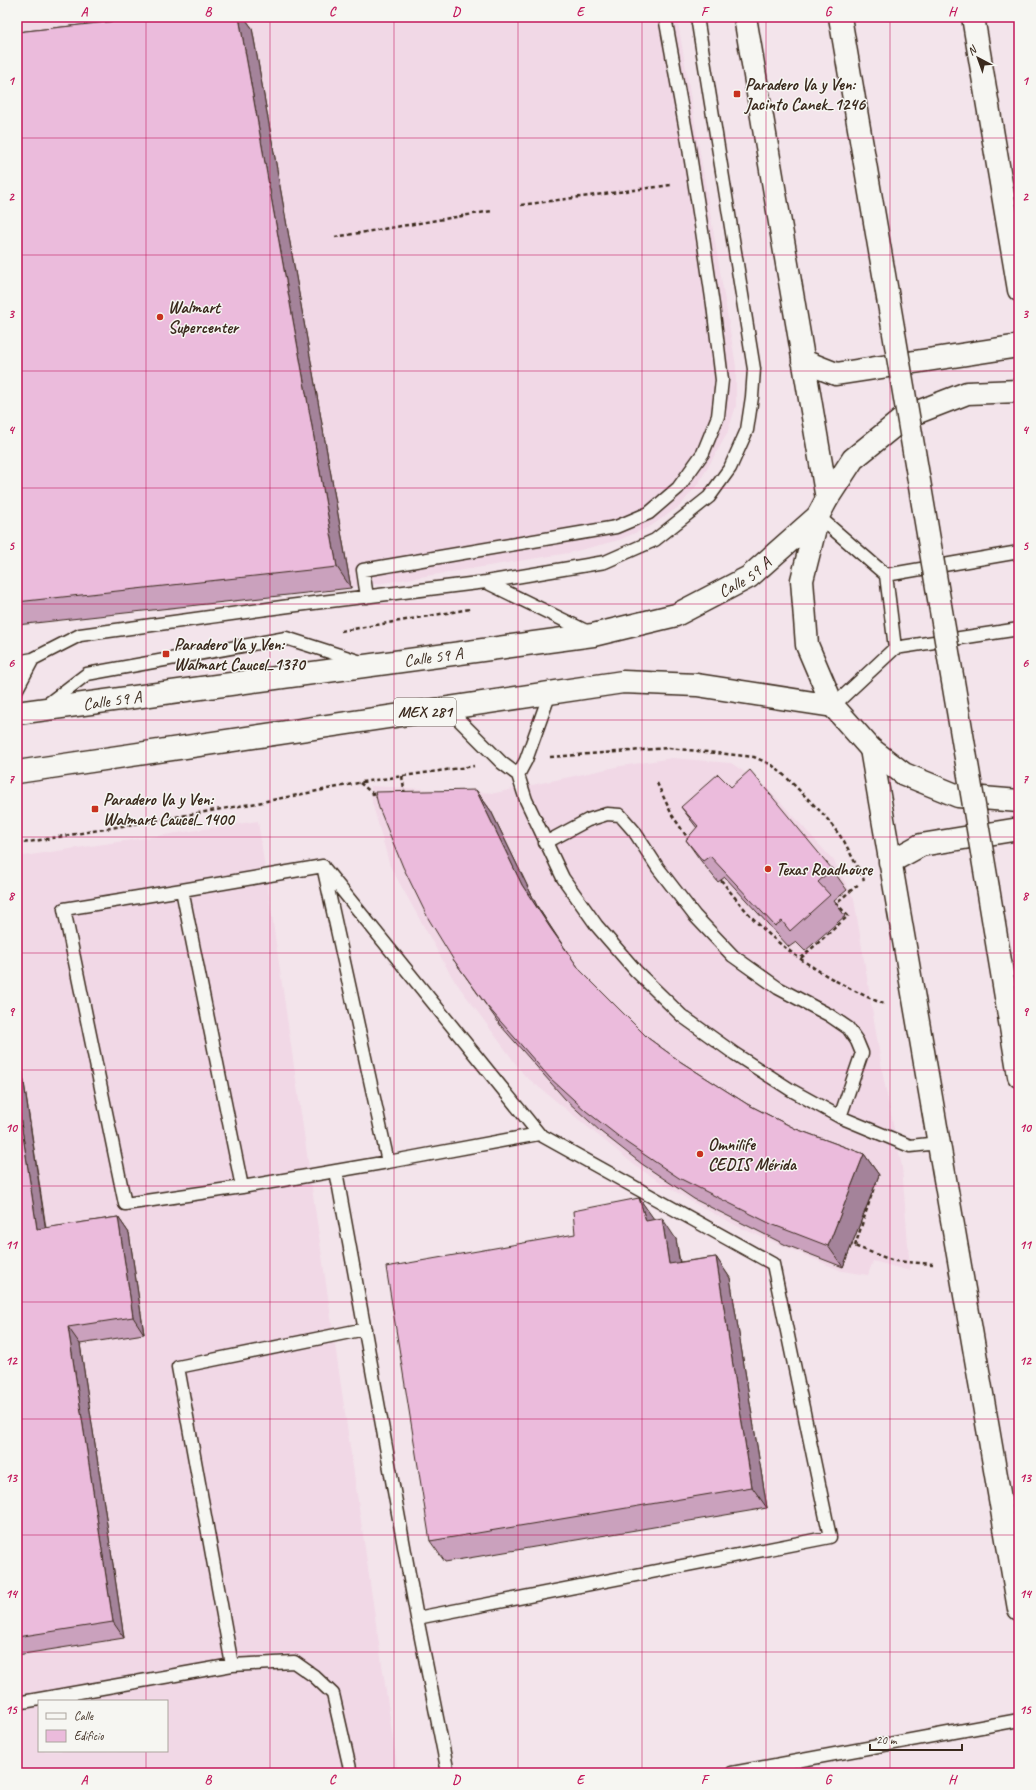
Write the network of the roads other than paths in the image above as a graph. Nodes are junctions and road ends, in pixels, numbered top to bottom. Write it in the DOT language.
graph roads {
  1 [pos="665,17"];
  2 [pos="697,17"];
  3 [pos="745,17"];
  4 [pos="840,17"];
  5 [pos="973,17"];
  6 [pos="1019,288"];
  7 [pos="1019,346"];
  8 [pos="803,361"];
  9 [pos="1019,391"];
  10 [pos="822,508"];
  11 [pos="1019,552"];
  12 [pos="886,575"];
  13 [pos="486,582"];
  14 [pos="367,597"];
  15 [pos="1019,629"];
  16 [pos="593,635"];
  17 [pos="895,648"];
  18 [pos="33,659"];
  19 [pos="17,662"];
  20 [pos="368,665"];
  21 [pos="17,689"];
  22 [pos="550,693"];
  23 [pos="833,706"];
  24 [pos="448,708"];
  25 [pos="41,709"];
  26 [pos="17,713"];
  27 [pos="871,749"];
  28 [pos="17,772"];
  29 [pos="518,775"];
  30 [pos="1019,801"];
  31 [pos="1019,829"];
  32 [pos="545,843"];
  33 [pos="890,862"];
  34 [pos="323,866"];
  35 [pos="182,890"];
  36 [pos="1019,1076"];
  37 [pos="840,1117"];
  38 [pos="539,1134"];
  39 [pos="939,1143"];
  40 [pos="388,1162"];
  41 [pos="336,1171"];
  42 [pos="242,1187"];
  43 [pos="365,1329"];
  44 [pos="1019,1609"];
  45 [pos="417,1618"];
  46 [pos="232,1664"];
  47 [pos="17,1703"];
  48 [pos="1019,1720"];
  49 [pos="351,1773"];
  50 [pos="448,1773"];
  51 [pos="732,1773"];
  1 -- 14 [label="lane"];
  2 -- 13 [label="lane"];
  3 -- 8 [label="main road"];
  4 -- 36 [label="main road, bridge"];
  5 -- 6 [label="main road"];
  7 -- 8 [label="main road"];
  8 -- 10 [label="main road"];
  9 -- 10 [label="main road"];
  10 -- 12 [label="lane"];
  10 -- 16 [label="main road, Calle 59 A"];
  10 -- 23 [label="main road"];
  11 -- 12 [label="lane"];
  12 -- 17 [label="lane"];
  13 -- 14 [label="lane"];
  13 -- 16 [label="lane"];
  14 -- 18 [label="lane"];
  15 -- 17 [label="lane"];
  16 -- 20 [label="main road, Calle 59 A"];
  17 -- 23 [label="lane"];
  18 -- 19 [label="lane"];
  18 -- 21 [label="lane"];
  20 -- 25 [label="main road, Calle 59 A"];
  20 -- 25 [label="lane"];
  22 -- 23 [label="main road, MEX 281"];
  22 -- 24 [label="main road, MEX 281"];
  22 -- 29 [label="lane"];
  23 -- 27 [label="main road"];
  24 -- 28 [label="main road, MEX 281"];
  24 -- 29 [label="lane"];
  25 -- 26 [label="main road, Calle 59 A"];
  27 -- 30 [label="main road"];
  27 -- 33 [label="main road"];
  29 -- 32 [label="lane"];
  31 -- 33 [label="main road"];
  32 -- 37 [label="lane"];
  32 -- 37 [label="lane"];
  33 -- 39 [label="main road"];
  34 -- 35 [label="lane"];
  34 -- 38 [label="lane"];
  34 -- 40 [label="lane"];
  35 -- 42 [label="lane"];
  35 -- 42 [label="lane"];
  37 -- 39 [label="lane"];
  38 -- 40 [label="lane"];
  38 -- 45 [label="lane"];
  39 -- 44 [label="main road"];
  40 -- 41 [label="lane"];
  41 -- 42 [label="lane"];
  41 -- 43 [label="lane"];
  43 -- 45 [label="lane"];
  43 -- 46 [label="lane"];
  45 -- 50 [label="lane"];
  46 -- 47 [label="lane"];
  46 -- 49 [label="lane"];
  48 -- 51 [label="lane"];
}
